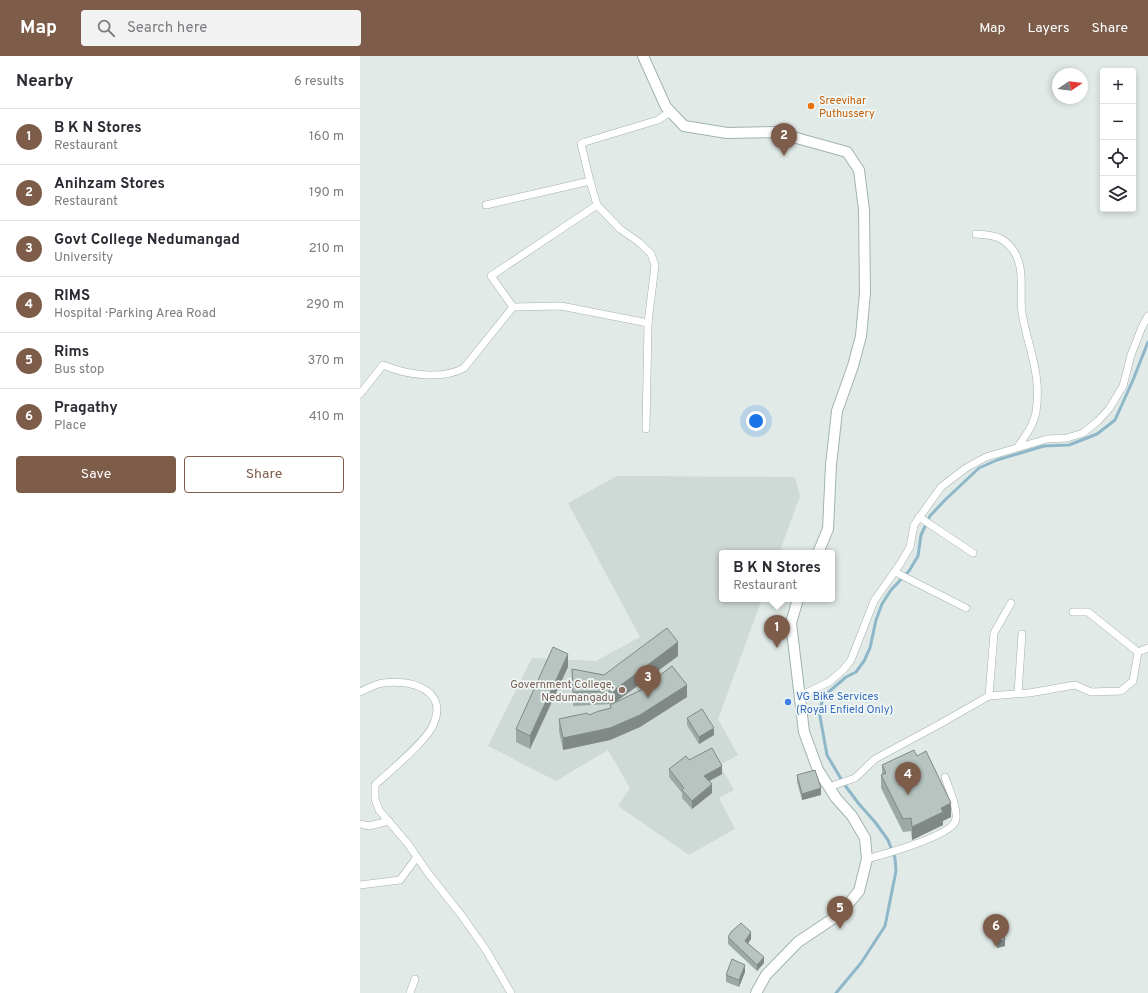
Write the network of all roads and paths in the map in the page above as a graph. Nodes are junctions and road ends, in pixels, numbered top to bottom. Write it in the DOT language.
graph roads {
  1 [pos="643,56"];
  2 [pos="670,112"];
  3 [pos="590,182"];
  4 [pos="486,204"];
  5 [pos="597,205"];
  6 [pos="976,234"];
  7 [pos="513,307"];
  8 [pos="1148,316"];
  9 [pos="648,323"];
  10 [pos="360,394"];
  11 [pos="646,429"];
  12 [pos="1018,447"];
  13 [pos="919,517"];
  14 [pos="819,550"];
  15 [pos="973,553"];
  16 [pos="895,572"];
  17 [pos="797,602"];
  18 [pos="1011,603"];
  19 [pos="966,608"];
  20 [pos="1073,612"];
  21 [pos="1022,634"];
  22 [pos="1148,648"];
  23 [pos="1138,652"];
  24 [pos="360,692"];
  25 [pos="1018,694"];
  26 [pos="800,696"];
  27 [pos="989,696"];
  28 [pos="945,777"];
  29 [pos="829,787"];
  30 [pos="389,821"];
  31 [pos="360,824"];
  32 [pos="417,857"];
  33 [pos="867,859"];
  34 [pos="360,885"];
  35 [pos="414,979"];
  36 [pos="410,993"];
  37 [pos="511,993"];
  38 [pos="756,993"];
  1 -- 2 [label="main road"];
  2 -- 3 [label="street"];
  2 -- 14 [label="main road"];
  3 -- 4 [label="street"];
  3 -- 5 [label="street"];
  5 -- 7 [label="street"];
  5 -- 9 [label="street"];
  6 -- 12 [label="street"];
  7 -- 9 [label="street"];
  7 -- 10 [label="street"];
  8 -- 12 [label="street"];
  9 -- 11 [label="street"];
  12 -- 13 [label="street"];
  13 -- 15 [label="street"];
  13 -- 16 [label="street"];
  16 -- 19 [label="street"];
  16 -- 26 [label="street"];
  17 -- 26 [label="main road"];
  18 -- 27 [label="street"];
  20 -- 23 [label="street"];
  21 -- 25 [label="street"];
  22 -- 23 [label="street"];
  23 -- 25 [label="street"];
  24 -- 30 [label="street"];
  25 -- 27 [label="street"];
  26 -- 29 [label="main road"];
  27 -- 29 [label="street"];
  28 -- 33 [label="street"];
  29 -- 33 [label="main road"];
  30 -- 31 [label="street"];
  30 -- 32 [label="street"];
  32 -- 34 [label="street"];
  32 -- 37 [label="street"];
  33 -- 38 [label="main road"];
  35 -- 36 [label="street"];
}
